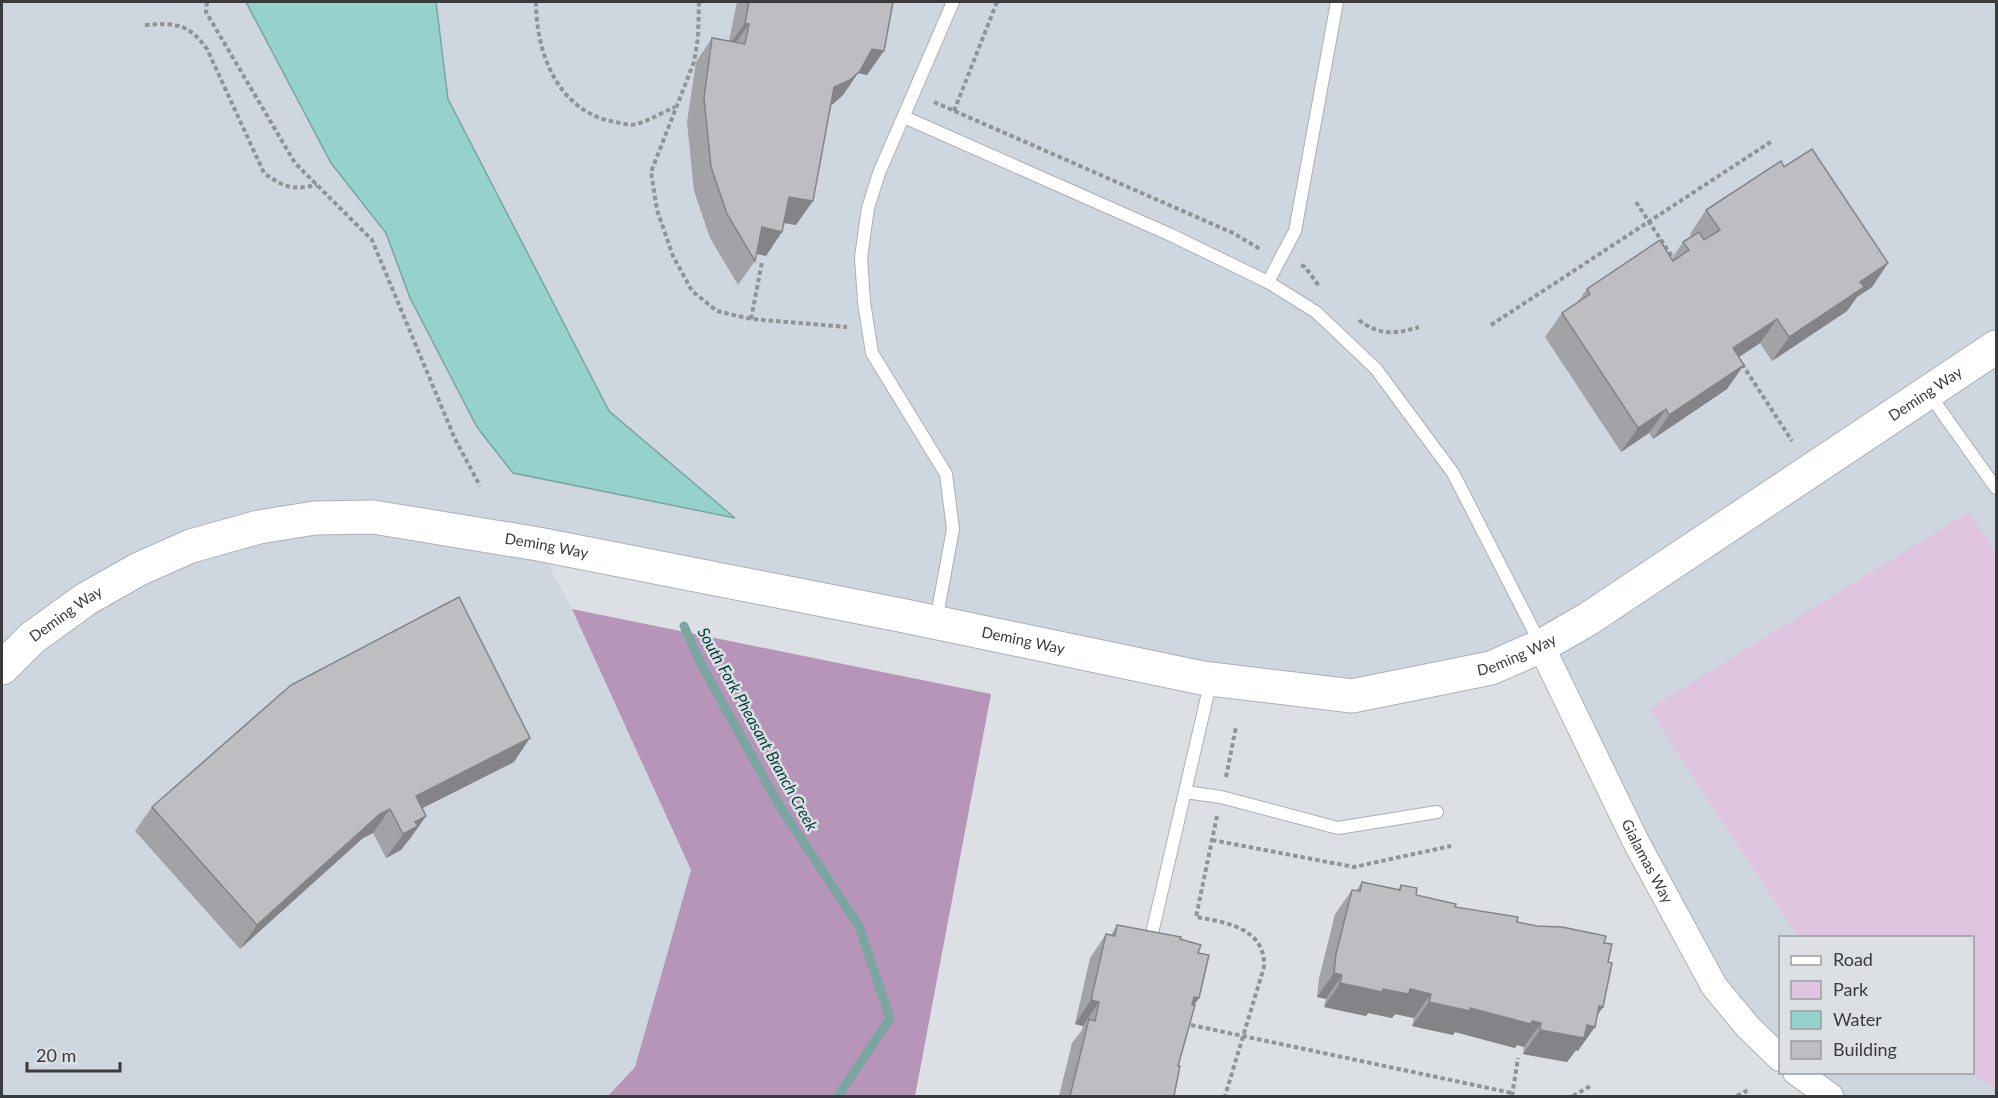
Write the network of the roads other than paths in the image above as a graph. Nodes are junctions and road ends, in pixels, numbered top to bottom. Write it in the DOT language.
graph roads {
  1 [pos="953,2"];
  2 [pos="1337,2"];
  3 [pos="904,117"];
  4 [pos="1268,282"];
  5 [pos="1996,347"];
  6 [pos="1929,394"];
  7 [pos="1996,488"];
  8 [pos="936,622"];
  9 [pos="1541,646"];
  10 [pos="2,668"];
  11 [pos="1212,679"];
  12 [pos="1185,792"];
  13 [pos="1437,812"];
  14 [pos="1153,929"];
  15 [pos="1779,1057"];
  16 [pos="1799,1074"];
  17 [pos="1830,1096"];
  1 -- 3 [label="lane"];
  2 -- 4 [label="lane"];
  3 -- 4 [label="lane"];
  3 -- 8 [label="lane"];
  4 -- 9 [label="lane"];
  5 -- 6 [label="street, Deming Way"];
  6 -- 7 [label="lane"];
  6 -- 9 [label="street, Deming Way"];
  8 -- 10 [label="street, Deming Way"];
  8 -- 11 [label="street, Deming Way"];
  9 -- 11 [label="street, Deming Way"];
  9 -- 15 [label="street, Gialamas Way"];
  11 -- 12 [label="lane"];
  12 -- 13 [label="lane"];
  12 -- 14 [label="lane"];
  16 -- 17 [label="street"];
}
